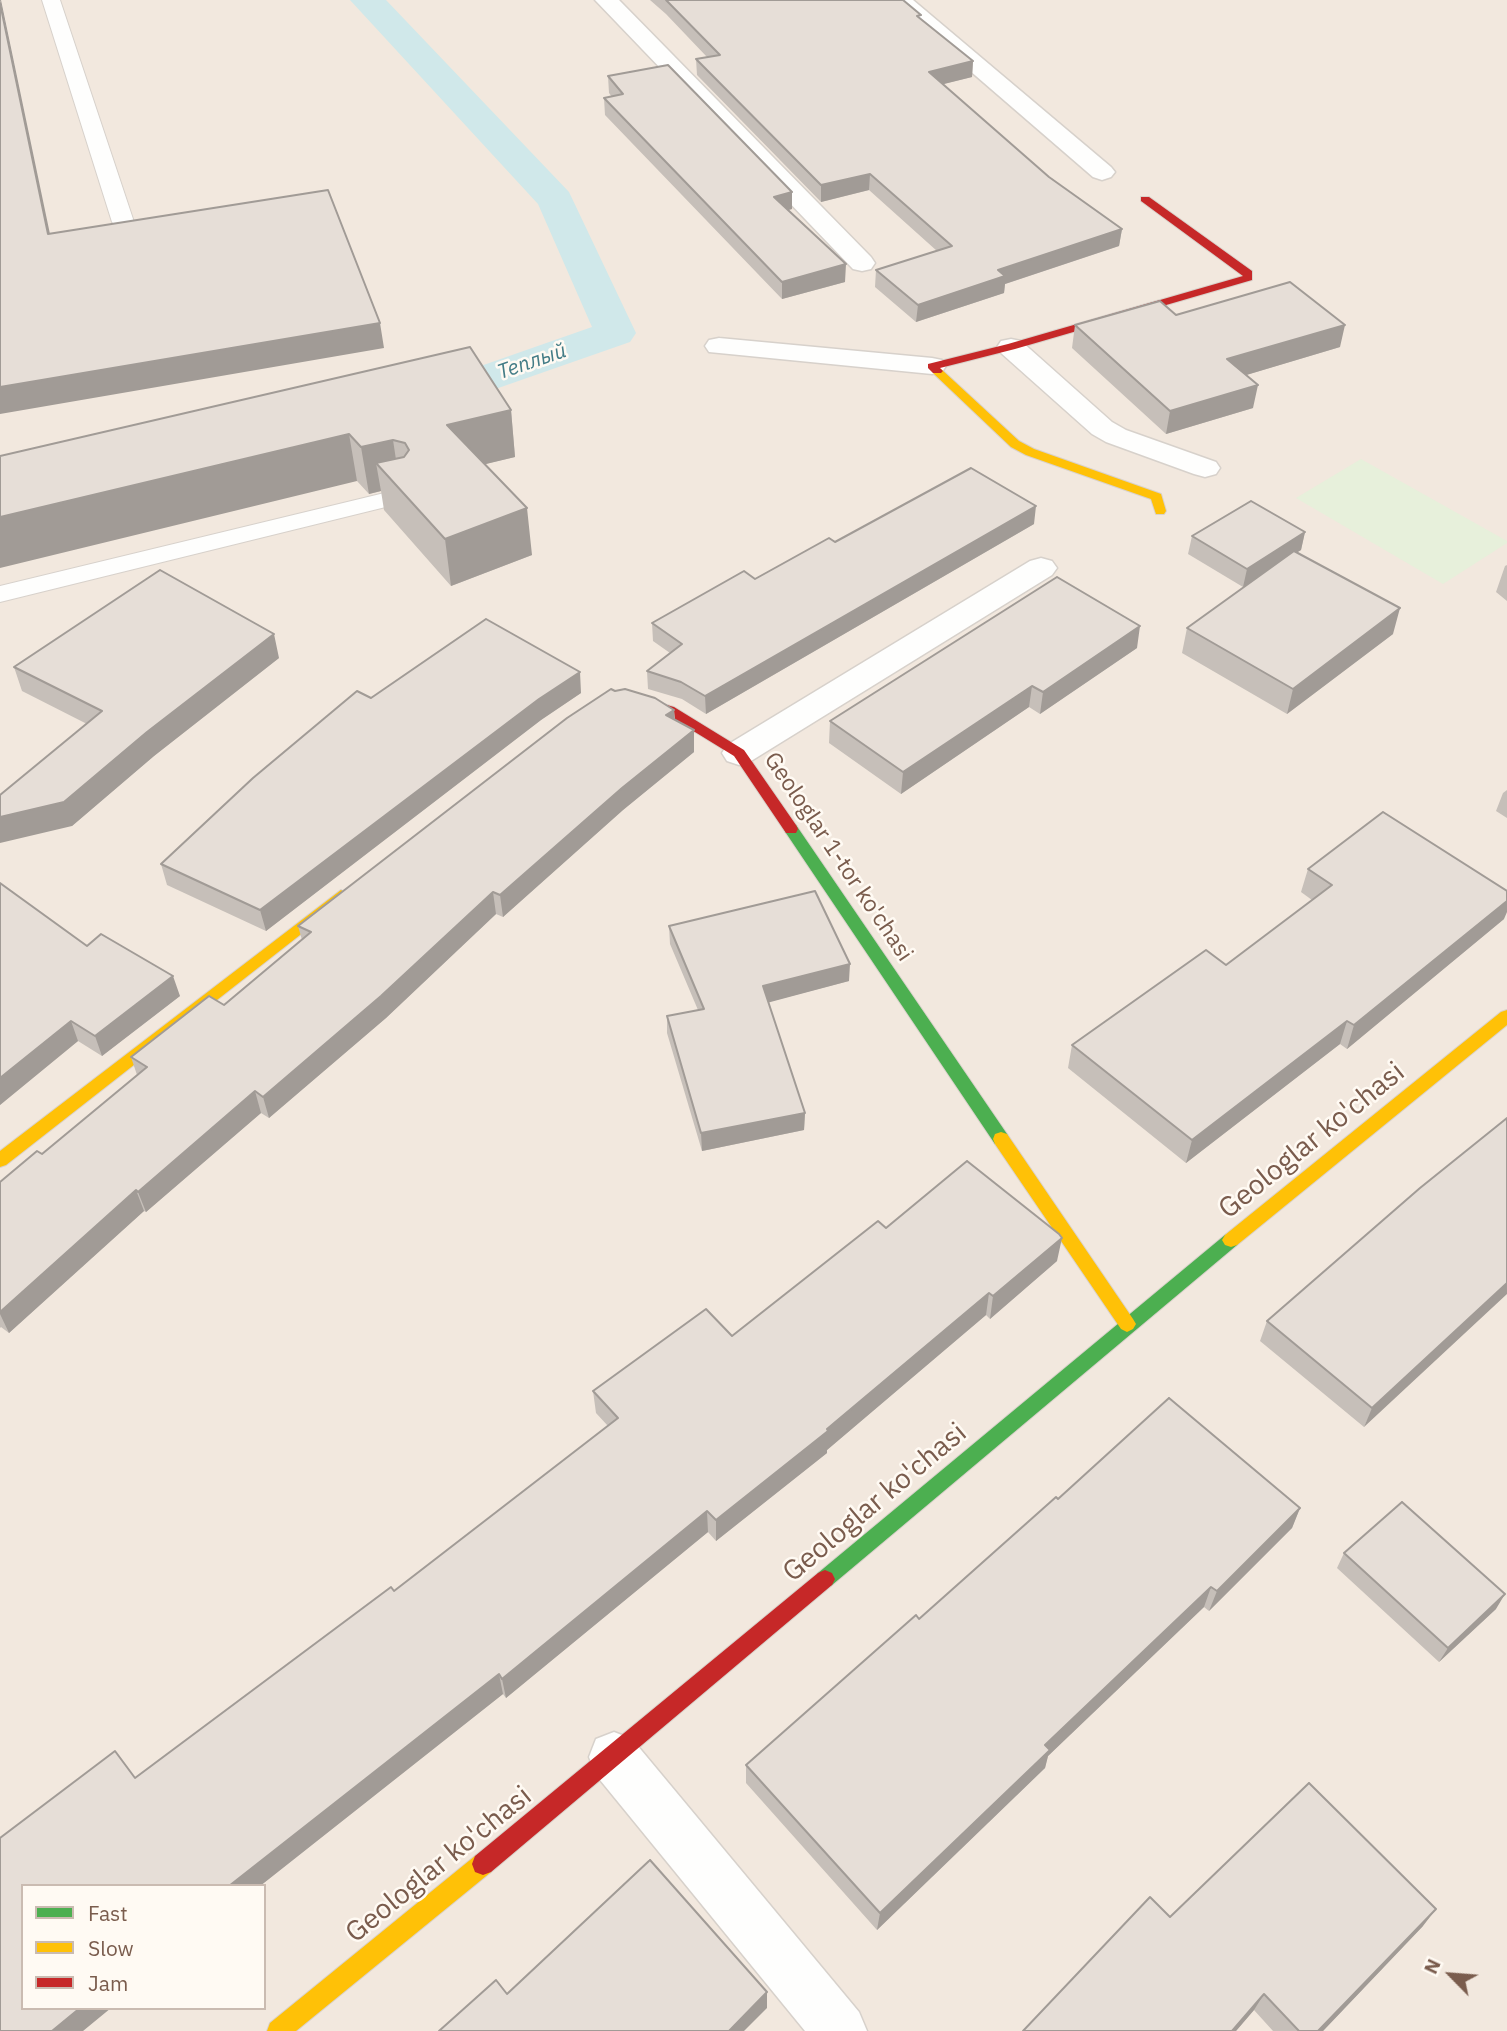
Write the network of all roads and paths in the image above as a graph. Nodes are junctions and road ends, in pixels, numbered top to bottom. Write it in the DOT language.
graph roads {
  1 [pos="51,0"];
  2 [pos="606,0"];
  3 [pos="899,0"];
  4 [pos="1102,172"];
  5 [pos="1145,199"];
  6 [pos="123,222"];
  7 [pos="862,263"];
  8 [pos="719,346"];
  9 [pos="1010,347"];
  10 [pos="932,366"];
  11 [pos="1205,468"];
  12 [pos="401,496"];
  13 [pos="1160,511"];
  14 [pos="1041,568"];
  15 [pos="0,594"];
  16 [pos="607,696"];
  17 [pos="739,752"];
  18 [pos="359,882"];
  19 [pos="1507,1016"];
  20 [pos="0,1160"];
  21 [pos="1126,1324"];
  22 [pos="614,1757"];
  23 [pos="278,2031"];
  24 [pos="840,2031"];
  1 -- 6 [label="lane"];
  2 -- 7 [label="street"];
  3 -- 4 [label="street"];
  5 -- 9 [label="street"];
  8 -- 10 [label="street"];
  9 -- 10 [label="street"];
  9 -- 11 [label="street"];
  10 -- 13 [label="street"];
  12 -- 15 [label="lane"];
  14 -- 17 [label="street"];
  16 -- 17 [label="street, Geologlar 1-tor ko'chasi"];
  17 -- 21 [label="street, Geologlar 1-tor ko'chasi"];
  18 -- 20 [label="street"];
  19 -- 21 [label="street, Geologlar ko'chasi"];
  21 -- 22 [label="street, Geologlar ko'chasi"];
  22 -- 23 [label="street, Geologlar ko'chasi"];
  22 -- 24 [label="street"];
}
